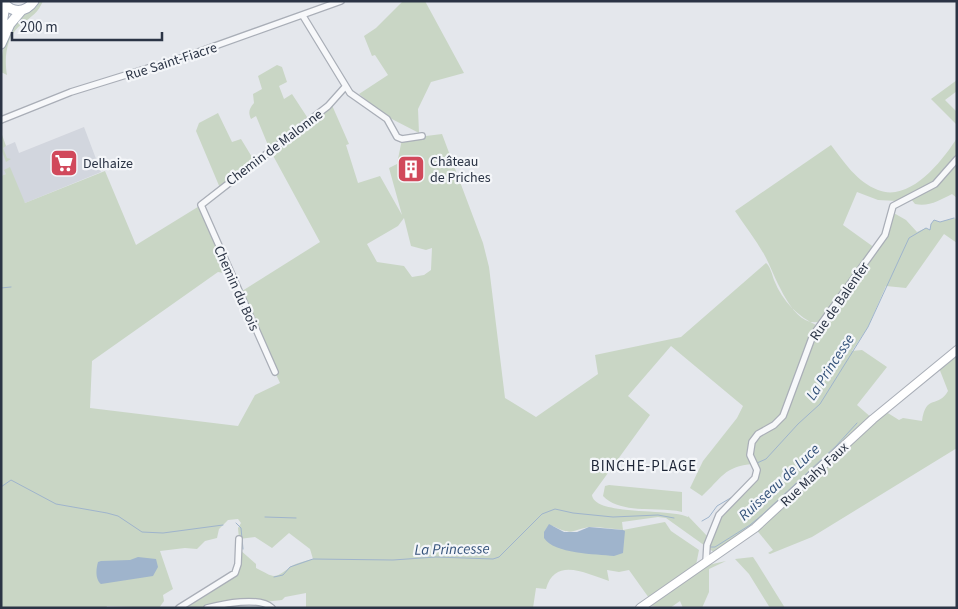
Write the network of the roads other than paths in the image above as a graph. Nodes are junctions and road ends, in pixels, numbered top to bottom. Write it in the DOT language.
graph roads {
  1 [pos="34,1"];
  2 [pos="341,1"];
  3 [pos="3,3"];
  4 [pos="21,11"];
  5 [pos="303,16"];
  6 [pos="1,31"];
  7 [pos="1,44"];
  8 [pos="346,87"];
  9 [pos="1,120"];
  10 [pos="422,136"];
  11 [pos="957,159"];
  12 [pos="201,205"];
  13 [pos="957,350"];
  14 [pos="274,372"];
  15 [pos="239,539"];
  16 [pos="706,562"];
  17 [pos="179,608"];
  18 [pos="207,608"];
  19 [pos="272,608"];
  20 [pos="640,608"];
  1 -- 4 [label="main road"];
  2 -- 5 [label="street, Rue Saint-Fiacre"];
  3 -- 4 [label="main road"];
  3 -- 6 [label="main road"];
  4 -- 7 [label="main road"];
  5 -- 8 [label="street"];
  5 -- 9 [label="street, Rue Saint-Fiacre"];
  8 -- 10 [label="street"];
  8 -- 12 [label="street, Chemin de Malonne"];
  11 -- 16 [label="street, Rue de Balenfer"];
  12 -- 14 [label="street, Chemin du Bois"];
  13 -- 16 [label="street, Rue Mahy Faux"];
  15 -- 17 [label="street"];
  16 -- 20 [label="street, Rue Mahy Faux"];
  18 -- 19 [label="street"];
}
